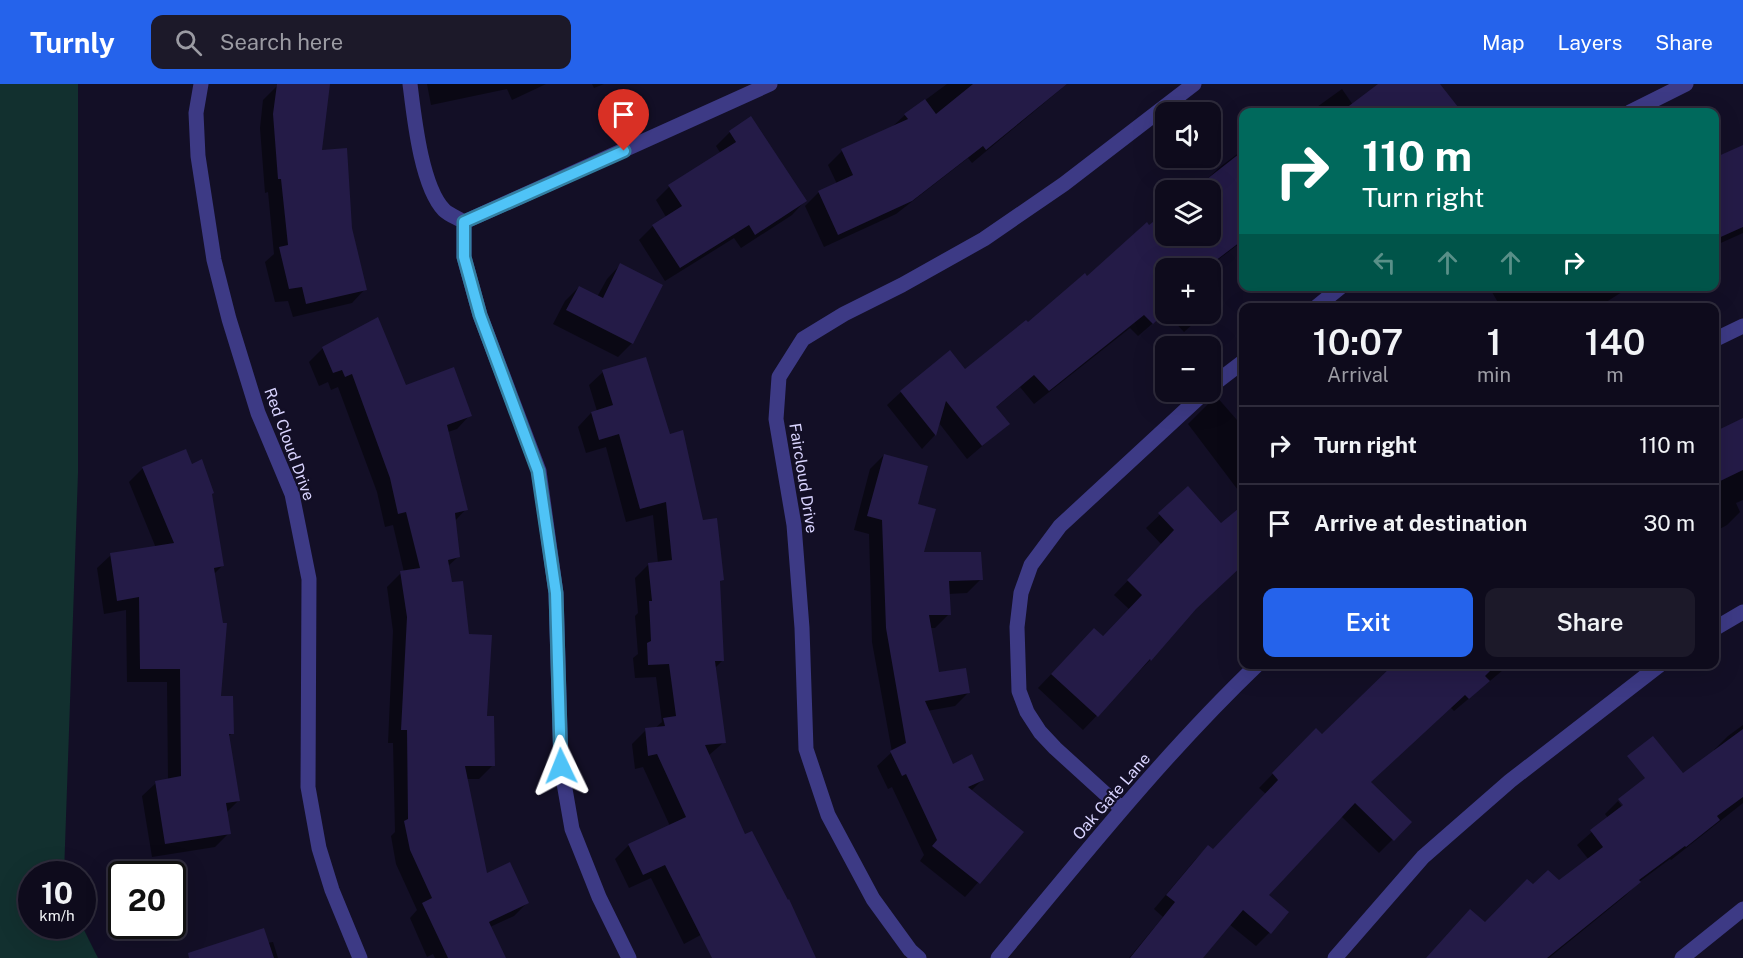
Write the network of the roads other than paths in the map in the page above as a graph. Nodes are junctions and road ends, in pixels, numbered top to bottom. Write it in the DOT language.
graph roads {
  1 [pos="201,84"];
  2 [pos="410,84"];
  3 [pos="770,84"];
  4 [pos="1194,84"];
  5 [pos="1686,84"];
  6 [pos="1661,89"];
  7 [pos="1635,108"];
  8 [pos="464,222"];
  9 [pos="1336,291"];
  10 [pos="1321,303"];
  11 [pos="1743,326"];
  12 [pos="1719,338"];
  13 [pos="1239,366"];
  14 [pos="1221,379"];
  15 [pos="1194,402"];
  16 [pos="1743,612"];
  17 [pos="1719,626"];
  18 [pos="1252,669"];
  19 [pos="1655,669"];
  20 [pos="1122,809"];
  21 [pos="1743,909"];
  22 [pos="360,958"];
  23 [pos="629,958"];
  24 [pos="919,958"];
  25 [pos="998,958"];
  26 [pos="1335,958"];
  27 [pos="1682,958"];
  1 -- 22 [label="street, Red Cloud Drive"];
  2 -- 8 [label="street"];
  3 -- 8 [label="street"];
  4 -- 24 [label="street, Faircloud Drive"];
  5 -- 6 [label="street"];
  6 -- 7 [label="street"];
  8 -- 23 [label="street"];
  9 -- 10 [label="street"];
  11 -- 12 [label="street"];
  13 -- 14 [label="street"];
  15 -- 20 [label="street"];
  16 -- 17 [label="street"];
  18 -- 20 [label="street, Oak Gate Lane"];
  19 -- 26 [label="street"];
  20 -- 25 [label="street, Oak Gate Lane"];
  21 -- 27 [label="street"];
}
